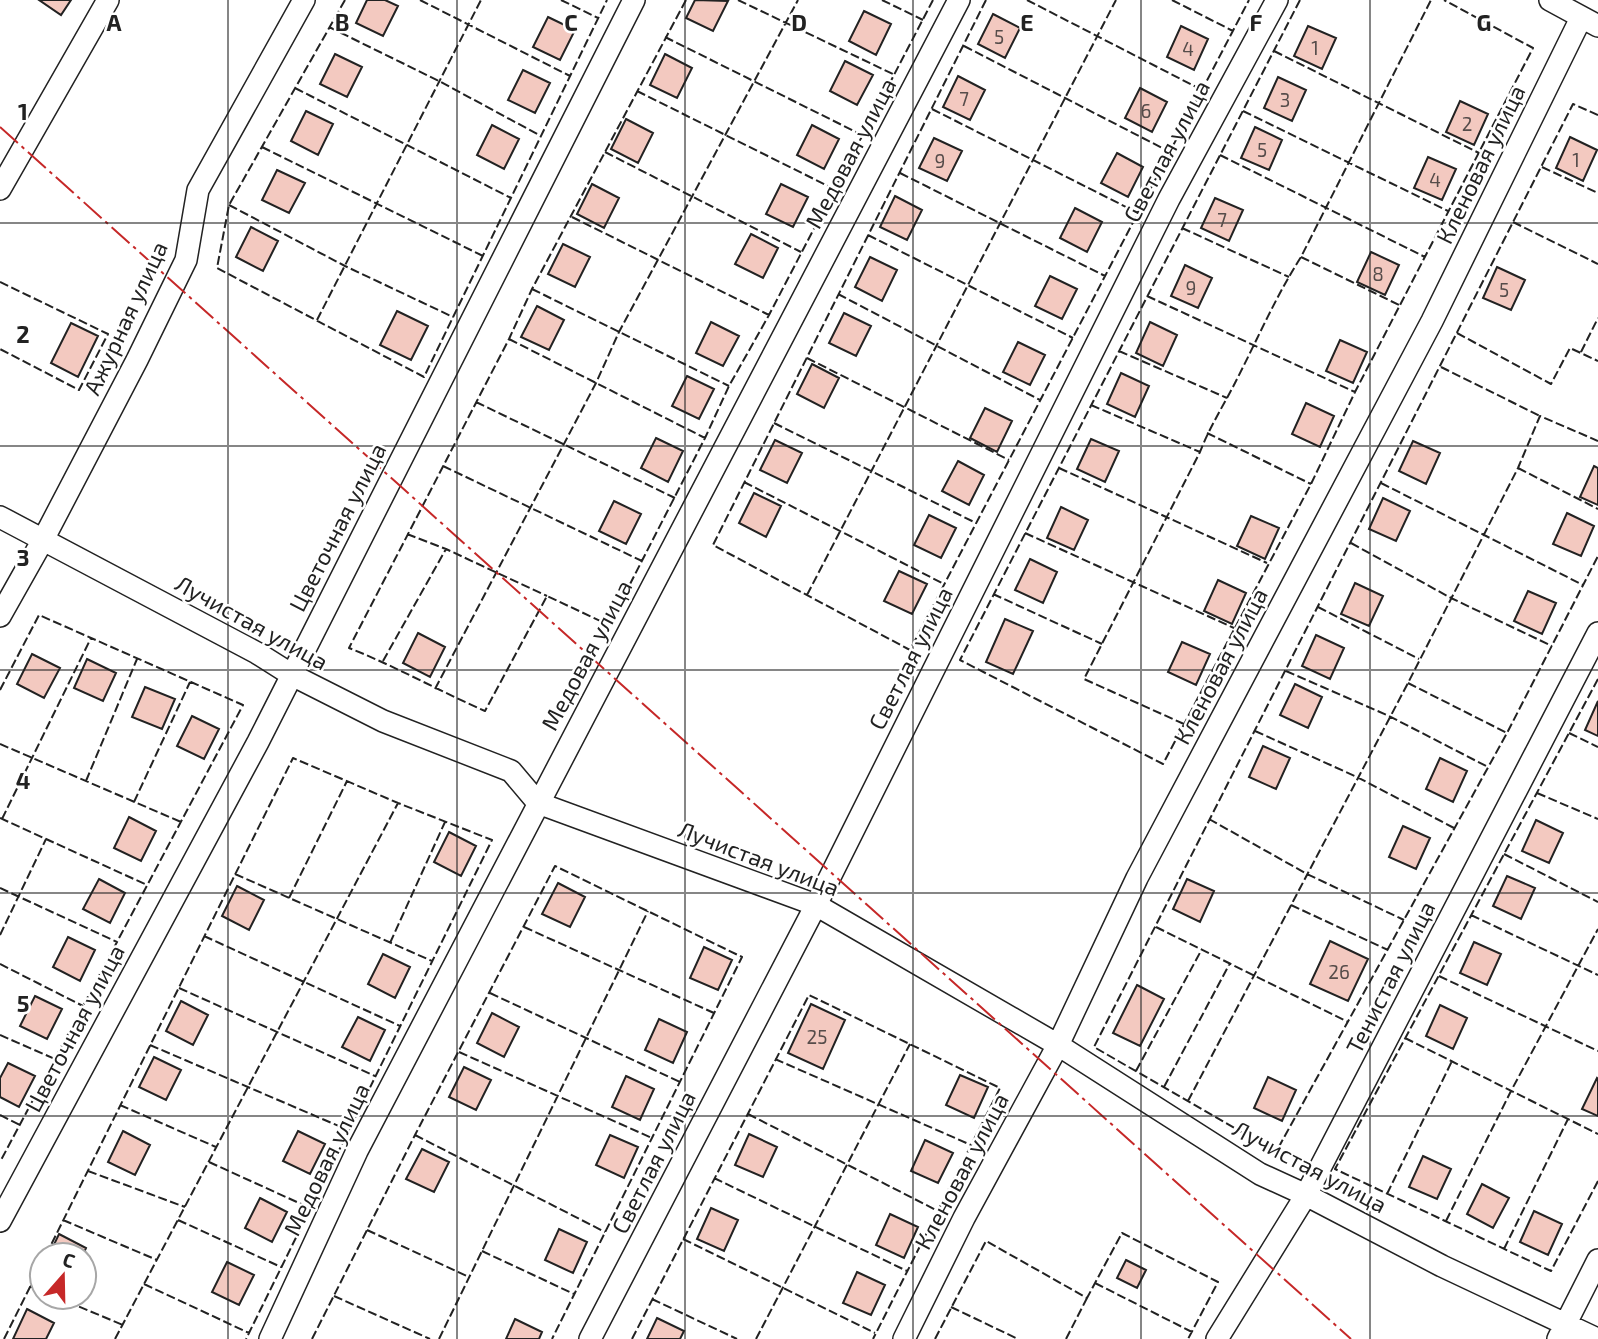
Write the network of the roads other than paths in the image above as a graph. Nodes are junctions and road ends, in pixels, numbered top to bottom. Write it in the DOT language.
graph roads {
  1 [pos="108,0"];
  2 [pos="304,0"];
  3 [pos="634,0"];
  4 [pos="959,0"];
  5 [pos="1276,0"];
  6 [pos="1550,0"];
  7 [pos="1590,22"];
  8 [pos="0,189"];
  9 [pos="0,517"];
  10 [pos="44,538"];
  11 [pos="0,616"];
  12 [pos="1598,633"];
  13 [pos="292,675"];
  14 [pos="538,803"];
  15 [pos="816,905"];
  16 [pos="1058,1045"];
  17 [pos="1306,1195"];
  18 [pos="0,1221"];
  19 [pos="1598,1260"];
  20 [pos="1562,1331"];
  21 [pos="270,1339"];
  22 [pos="590,1339"];
  23 [pos="904,1339"];
  24 [pos="1217,1339"];
  25 [pos="1597,1339"];
  1 -- 8 [label="street"];
  2 -- 10 [label="street, Ажурная улица"];
  3 -- 13 [label="street, Цветочная улица"];
  4 -- 14 [label="street, Медовая улица"];
  5 -- 15 [label="street, Светлая улица"];
  6 -- 7 [label="street"];
  7 -- 16 [label="street, Кленовая улица"];
  9 -- 10 [label="street, Лучистая улица"];
  10 -- 11 [label="street, Ажурная улица"];
  10 -- 13 [label="street, Лучистая улица"];
  12 -- 17 [label="street, Тенистая улица"];
  13 -- 14 [label="street, Лучистая улица"];
  13 -- 18 [label="street, Цветочная улица"];
  14 -- 15 [label="street, Лучистая улица"];
  14 -- 21 [label="street, Медовая улица"];
  15 -- 16 [label="street, Лучистая улица"];
  15 -- 22 [label="street, Светлая улица"];
  16 -- 17 [label="street, Лучистая улица"];
  16 -- 23 [label="street, Кленовая улица"];
  17 -- 20 [label="street, Лучистая улица"];
  17 -- 24 [label="street, Тенистая улица"];
  19 -- 20 [label="street"];
  20 -- 25 [label="street, Лучистая улица"];
}
